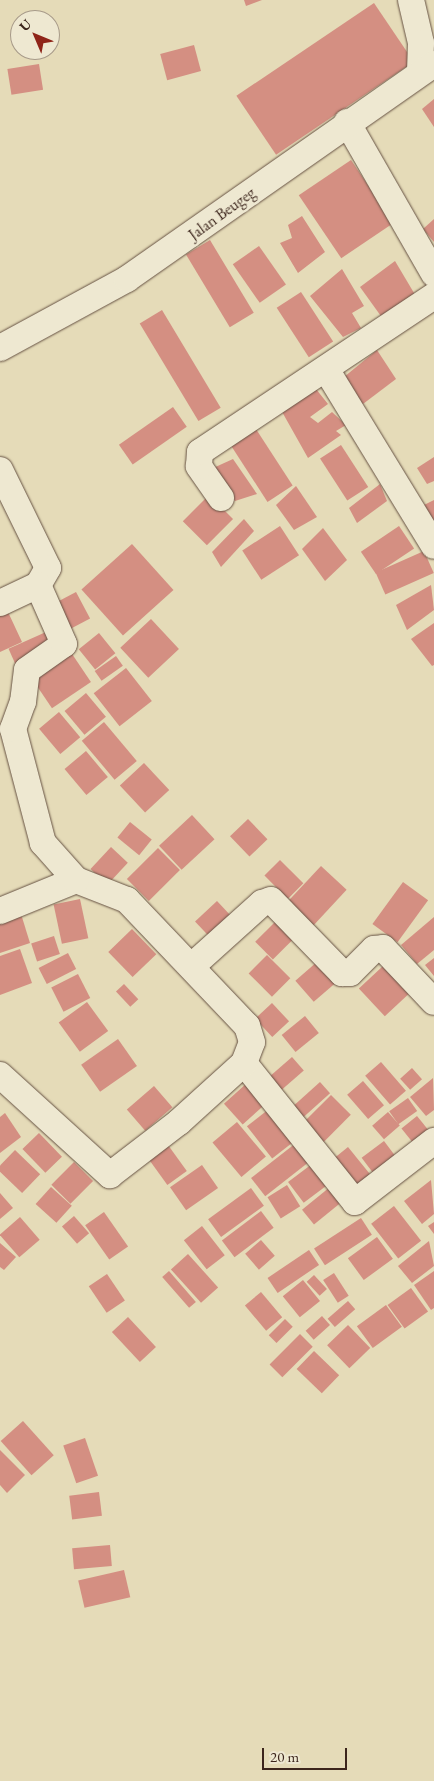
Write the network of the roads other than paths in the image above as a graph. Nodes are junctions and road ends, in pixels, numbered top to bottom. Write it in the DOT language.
graph roads {
  1 [pos="411,0"];
  2 [pos="427,68"];
  3 [pos="347,122"];
  4 [pos="434,274"];
  5 [pos="434,296"];
  6 [pos="0,348"];
  7 [pos="326,369"];
  8 [pos="0,470"];
  9 [pos="221,498"];
  10 [pos="434,546"];
  11 [pos="38,585"];
  12 [pos="0,604"];
  13 [pos="76,880"];
  14 [pos="0,911"];
  15 [pos="192,966"];
  16 [pos="434,1002"];
  17 [pos="244,1063"];
  18 [pos="0,1075"];
  19 [pos="434,1141"];
  1 -- 2 [label="street"];
  2 -- 3 [label="street, Jalan Beugeg"];
  3 -- 4 [label="street"];
  3 -- 6 [label="street, Jalan Beugeg"];
  5 -- 7 [label="street"];
  7 -- 9 [label="street"];
  7 -- 10 [label="street"];
  8 -- 11 [label="street"];
  11 -- 12 [label="street"];
  11 -- 13 [label="street"];
  13 -- 14 [label="street"];
  13 -- 15 [label="street"];
  15 -- 16 [label="street"];
  15 -- 17 [label="street"];
  17 -- 18 [label="street"];
  17 -- 19 [label="street"];
}
